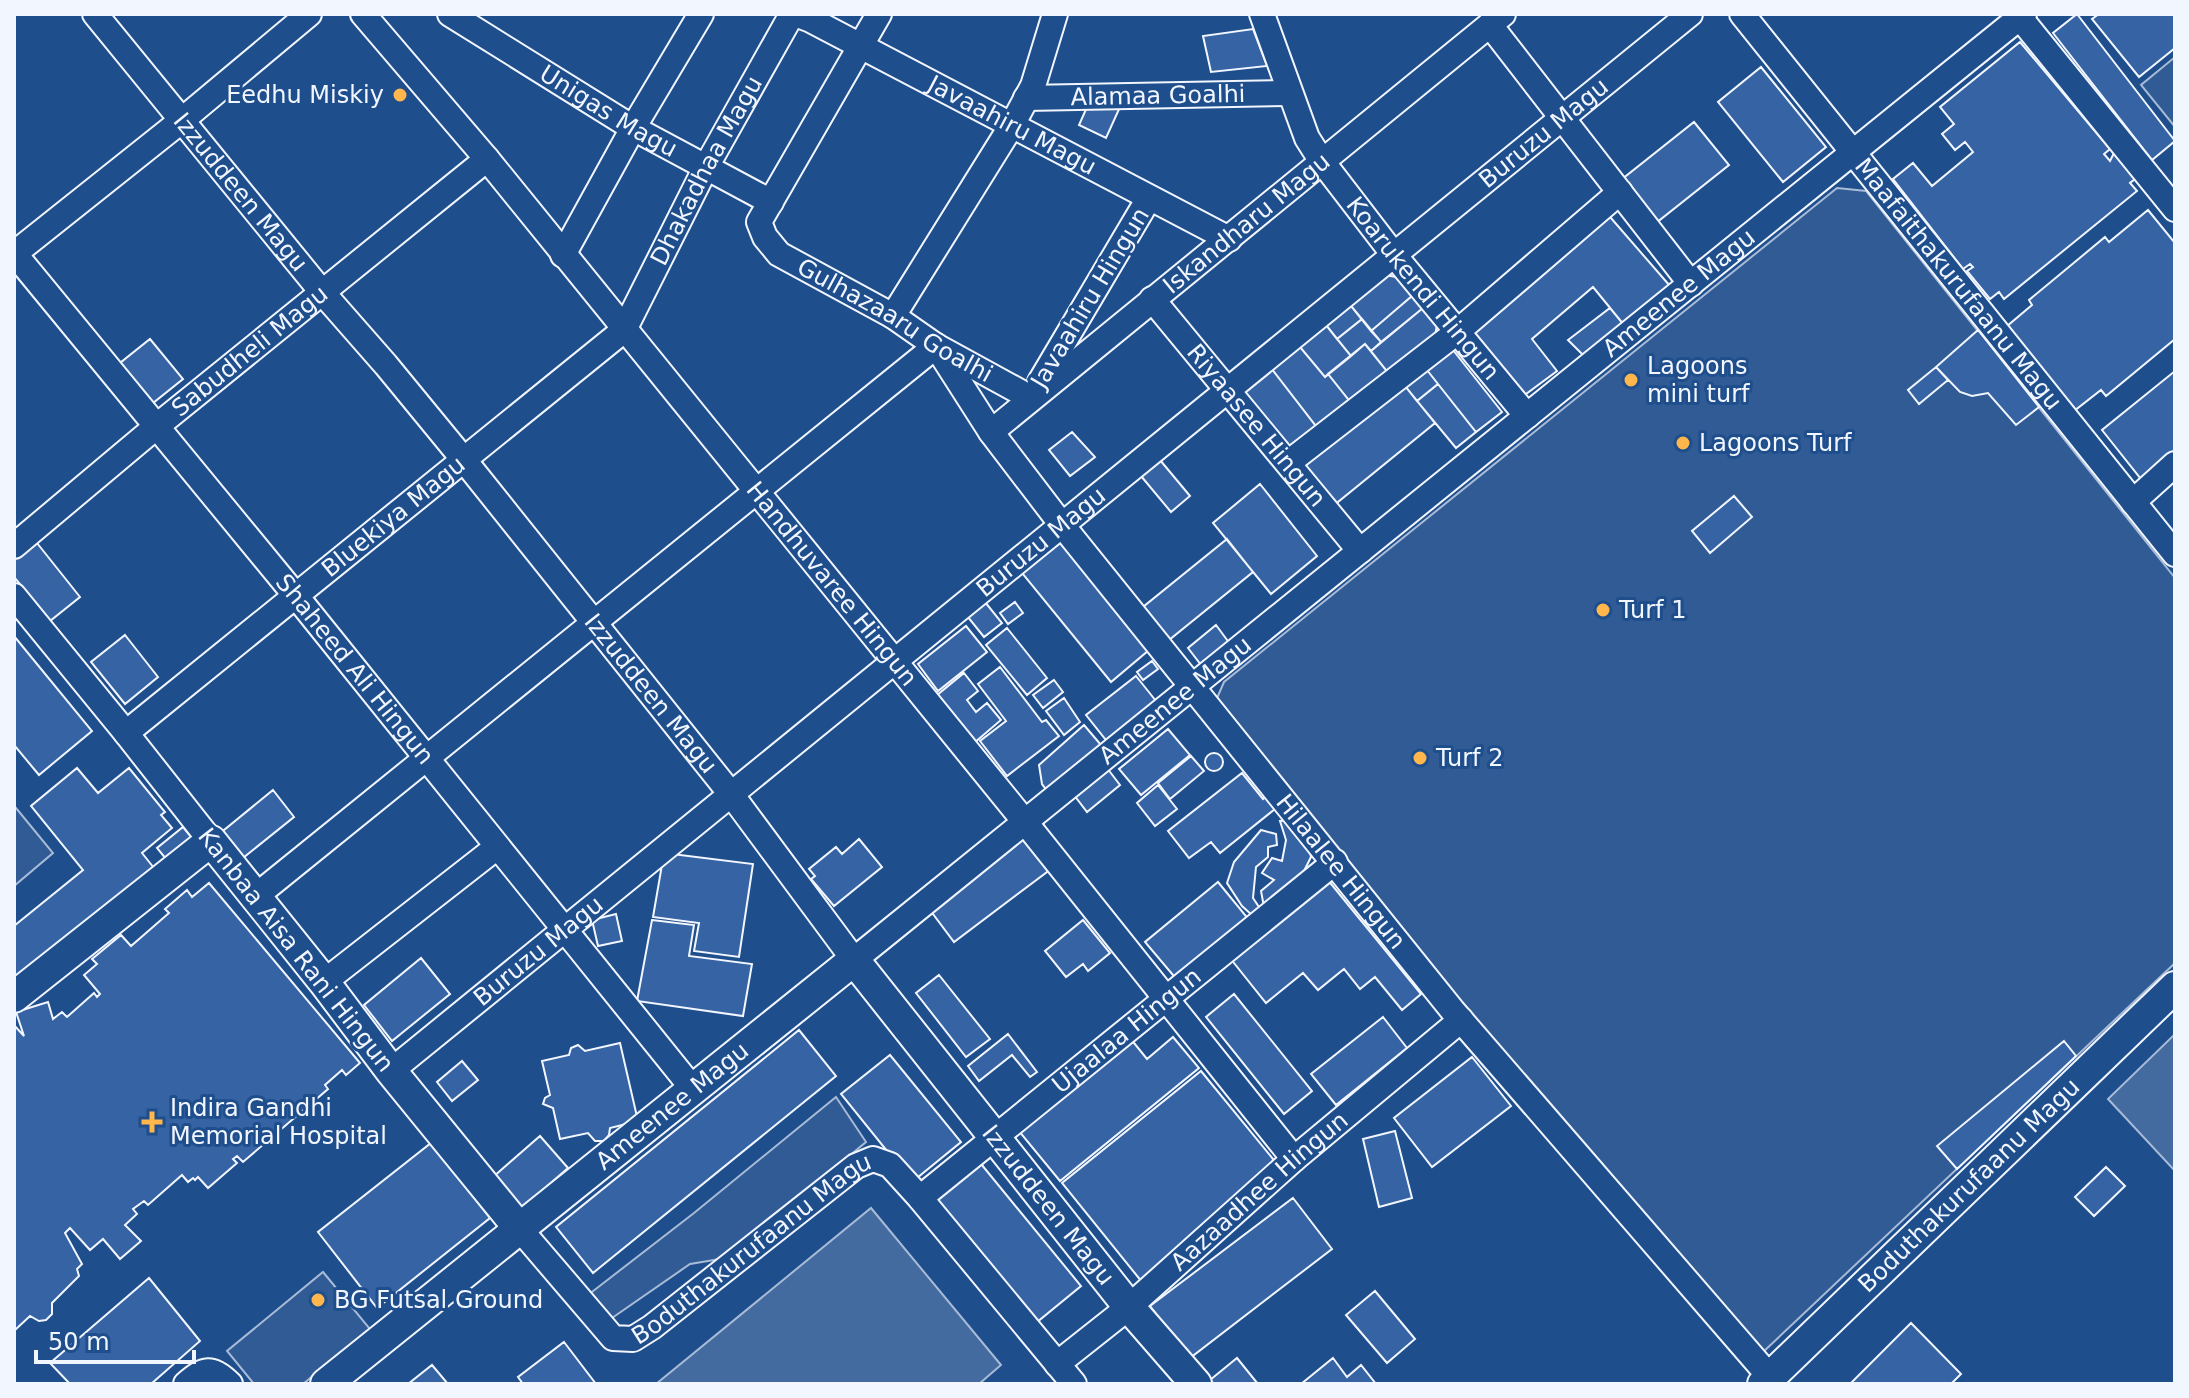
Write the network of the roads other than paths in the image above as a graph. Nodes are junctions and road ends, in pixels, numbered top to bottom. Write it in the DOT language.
graph roads {
  1 [pos="95,14"];
  2 [pos="309,14"];
  3 [pos="363,14"];
  4 [pos="450,14"];
  5 [pos="701,14"];
  6 [pos="793,14"];
  7 [pos="879,14"];
  8 [pos="1055,14"];
  9 [pos="1262,14"];
  10 [pos="1690,14"];
  11 [pos="1742,14"];
  12 [pos="2021,15"];
  13 [pos="1497,18"];
  14 [pos="861,46"];
  15 [pos="1288,93"];
  16 [pos="1026,98"];
  17 [pos="1561,118"];
  18 [pos="181,121"];
  19 [pos="1012,125"];
  20 [pos="633,128"];
  21 [pos="1853,152"];
  22 [pos="487,159"];
  23 [pos="1321,160"];
  24 [pos="706,167"];
  25 [pos="2166,180"];
  26 [pos="1620,192"];
  27 [pos="1149,198"];
  28 [pos="771,202"];
  29 [pos="2175,209"];
  30 [pos="1229,239"];
  31 [pos="14,253"];
  32 [pos="563,255"];
  33 [pos="1394,255"];
  34 [pos="1691,284"];
  35 [pos="322,292"];
  36 [pos="1152,299"];
  37 [pos="893,316"];
  38 [pos="624,330"];
  39 [pos="1457,332"];
  40 [pos="936,346"];
  41 [pos="1226,391"];
  42 [pos="1031,398"];
  43 [pos="1527,416"];
  44 [pos="157,426"];
  45 [pos="991,432"];
  46 [pos="464,460"];
  47 [pos="1288,463"];
  48 [pos="2175,464"];
  49 [pos="756,492"];
  50 [pos="2133,502"];
  51 [pos="1062,525"];
  52 [pos="14,546"];
  53 [pos="1360,551"];
  54 [pos="2175,554"];
  55 [pos="14,596"];
  56 [pos="296,596"];
  57 [pos="593,624"];
  58 [pos="894,661"];
  59 [pos="1193,686"];
  60 [pos="126,733"];
  61 [pos="426,759"];
  62 [pos="731,794"];
  63 [pos="1025,822"];
  64 [pos="211,841"];
  65 [pos="497,847"];
  66 [pos="1335,862"];
  67 [pos="256,896"];
  68 [pos="564,930"];
  69 [pos="854,960"];
  70 [pos="324,982"];
  71 [pos="2175,987"];
  72 [pos="14,997"];
  73 [pos="1168,999"];
  74 [pos="1461,1020"];
  75 [pos="391,1071"];
  76 [pos="693,1089"];
  77 [pos="995,1137"];
  78 [pos="1294,1159"];
  79 [pos="920,1198"];
  80 [pos="519,1228"];
  81 [pos="1129,1307"];
  82 [pos="613,1338"];
  83 [pos="1057,1364"];
  84 [pos="1766,1380"];
  85 [pos="186,1384"];
  86 [pos="230,1384"];
  87 [pos="326,1384"];
  88 [pos="1074,1384"];
  89 [pos="1196,1384"];
  1 -- 18 [label="street, Izzuddeen Magu"];
  2 -- 18 [label="street"];
  3 -- 22 [label="street, Handhuvaree Hingun"];
  4 -- 20 [label="street, Unigas Magu"];
  5 -- 20 [label="street"];
  6 -- 14 [label="street, Javaahiru Magu"];
  6 -- 24 [label="street, Dhakadhaa Magu"];
  7 -- 14 [label="street"];
  8 -- 16 [label="street"];
  9 -- 15 [label="street, Koarukendi Hingun"];
  10 -- 17 [label="street, Buruzu Magu"];
  11 -- 21 [label="street, Maafaithakurufaanu Magu"];
  12 -- 21 [label="street, Ameenee Magu"];
  12 -- 25 [label="street"];
  13 -- 17 [label="street"];
  13 -- 23 [label="street, Iskandharu Magu"];
  14 -- 19 [label="street, Javaahiru Magu"];
  14 -- 28 [label="street"];
  15 -- 16 [label="street, Alamaa Goalhi"];
  15 -- 23 [label="street, Koarukendi Hingun"];
  16 -- 19 [label="street"];
  17 -- 26 [label="street"];
  17 -- 33 [label="street, Buruzu Magu"];
  18 -- 31 [label="street"];
  18 -- 35 [label="street, Izzuddeen Magu"];
  19 -- 27 [label="street, Javaahiru Magu"];
  19 -- 37 [label="street"];
  20 -- 24 [label="street, Unigas Magu"];
  20 -- 32 [label="street"];
  21 -- 34 [label="street, Ameenee Magu"];
  21 -- 50 [label="street, Maafaithakurufaanu Magu"];
  22 -- 32 [label="street, Handhuvaree Hingun"];
  22 -- 35 [label="street, Sabudheli Magu"];
  23 -- 30 [label="street, Iskandharu Magu"];
  23 -- 33 [label="street, Koarukendi Hingun"];
  24 -- 28 [label="street, Unigas Magu"];
  24 -- 38 [label="street, Dhakadhaa Magu"];
  25 -- 29 [label="street"];
  26 -- 34 [label="street"];
  26 -- 39 [label="street"];
  27 -- 30 [label="street, Javaahiru Magu"];
  27 -- 42 [label="street, Javaahiru Hingun"];
  28 -- 37 [label="street, Gulhazaaru Goalhi"];
  30 -- 36 [label="street, Iskandharu Magu"];
  31 -- 44 [label="street, Shaheed Ali Hingun"];
  32 -- 38 [label="street, Handhuvaree Hingun"];
  33 -- 39 [label="street, Koarukendi Hingun"];
  33 -- 41 [label="street, Buruzu Magu"];
  34 -- 43 [label="street, Ameenee Magu"];
  35 -- 44 [label="street, Sabudheli Magu"];
  35 -- 46 [label="street, Izzuddeen Magu"];
  36 -- 41 [label="street, Riyaasee Hingun"];
  36 -- 42 [label="street, Iskandharu Magu"];
  37 -- 40 [label="street, Gulhazaaru Goalhi"];
  38 -- 46 [label="street, Bluekiya Magu"];
  38 -- 49 [label="street, Handhuvaree Hingun"];
  39 -- 43 [label="street, Koarukendi Hingun"];
  39 -- 47 [label="street"];
  40 -- 42 [label="street, Gulhazaaru Goalhi"];
  40 -- 45 [label="street, Hilaalee Hingun"];
  40 -- 49 [label="street"];
  41 -- 47 [label="street, Riyaasee Hingun"];
  41 -- 51 [label="street, Buruzu Magu"];
  42 -- 45 [label="street, Iskandharu Magu"];
  43 -- 53 [label="street, Ameenee Magu"];
  44 -- 52 [label="street, Sabudheli Magu"];
  44 -- 56 [label="street, Shaheed Ali Hingun"];
  45 -- 51 [label="street, Hilaalee Hingun"];
  46 -- 56 [label="street, Bluekiya Magu"];
  46 -- 57 [label="street, Izzuddeen Magu"];
  47 -- 53 [label="street, Riyaasee Hingun"];
  48 -- 50 [label="street"];
  49 -- 57 [label="street"];
  49 -- 58 [label="street, Handhuvaree Hingun"];
  50 -- 54 [label="street, Maafaithakurufaanu Magu"];
  51 -- 58 [label="street, Buruzu Magu"];
  51 -- 59 [label="street, Hilaalee Hingun"];
  53 -- 59 [label="street, Ameenee Magu"];
  55 -- 60 [label="street, Kanbaa Aisa Rani Hingun"];
  56 -- 60 [label="street, Bluekiya Magu"];
  56 -- 61 [label="street, Shaheed Ali Hingun"];
  57 -- 61 [label="street"];
  57 -- 62 [label="street, Izzuddeen Magu"];
  58 -- 62 [label="street, Buruzu Magu"];
  58 -- 63 [label="street, Handhuvaree Hingun"];
  59 -- 63 [label="street, Ameenee Magu"];
  59 -- 66 [label="street, Hilaalee Hingun"];
  60 -- 64 [label="street, Kanbaa Aisa Rani Hingun"];
  61 -- 65 [label="street, Shaheed Ali Hingun"];
  61 -- 67 [label="street"];
  62 -- 68 [label="street, Buruzu Magu"];
  62 -- 69 [label="street, Izzuddeen Magu"];
  63 -- 69 [label="street, Ameenee Magu"];
  63 -- 73 [label="street, Handhuvaree Hingun"];
  64 -- 67 [label="main road, Kanbaa Aisa Rani Hingun"];
  64 -- 72 [label="main road"];
  65 -- 68 [label="street, Shaheed Ali Hingun"];
  65 -- 70 [label="street"];
  66 -- 73 [label="street, Ujaalaa Hingun"];
  66 -- 74 [label="street, Hilaalee Hingun"];
  67 -- 70 [label="main road, Kanbaa Aisa Rani Hingun"];
  68 -- 75 [label="street, Buruzu Magu"];
  68 -- 76 [label="street, Shaheed Ali Hingun"];
  69 -- 76 [label="main road, Ameenee Magu"];
  69 -- 77 [label="main road, Izzuddeen Magu"];
  70 -- 75 [label="main road, Kanbaa Aisa Rani Hingun"];
  71 -- 84 [label="main road, Boduthakurufaanu Magu"];
  73 -- 77 [label="street, Ujaalaa Hingun"];
  73 -- 78 [label="street, Handhuvaree Hingun"];
  74 -- 78 [label="street, Aazaadhee Hingun"];
  74 -- 84 [label="street, Hilaalee Hingun"];
  75 -- 80 [label="main road, Kanbaa Aisa Rani Hingun"];
  76 -- 80 [label="main road, Ameenee Magu"];
  77 -- 79 [label="street, Ujaalaa Hingun"];
  77 -- 81 [label="main road, Izzuddeen Magu"];
  78 -- 81 [label="street, Aazaadhee Hingun"];
  79 -- 82 [label="street, Boduthakurufaanu Magu"];
  79 -- 83 [label="street, Boduthakurufaanu Magu"];
  80 -- 82 [label="street, Kanbaa Aisa Rani Hingun"];
  80 -- 87 [label="main road, Ameenee Magu"];
  81 -- 83 [label="street, Aazaadhee Hingun"];
  81 -- 89 [label="main road, Izzuddeen Magu"];
  83 -- 88 [label="street, Boduthakurufaanu Magu"];
  85 -- 86 [label="street"];
}
